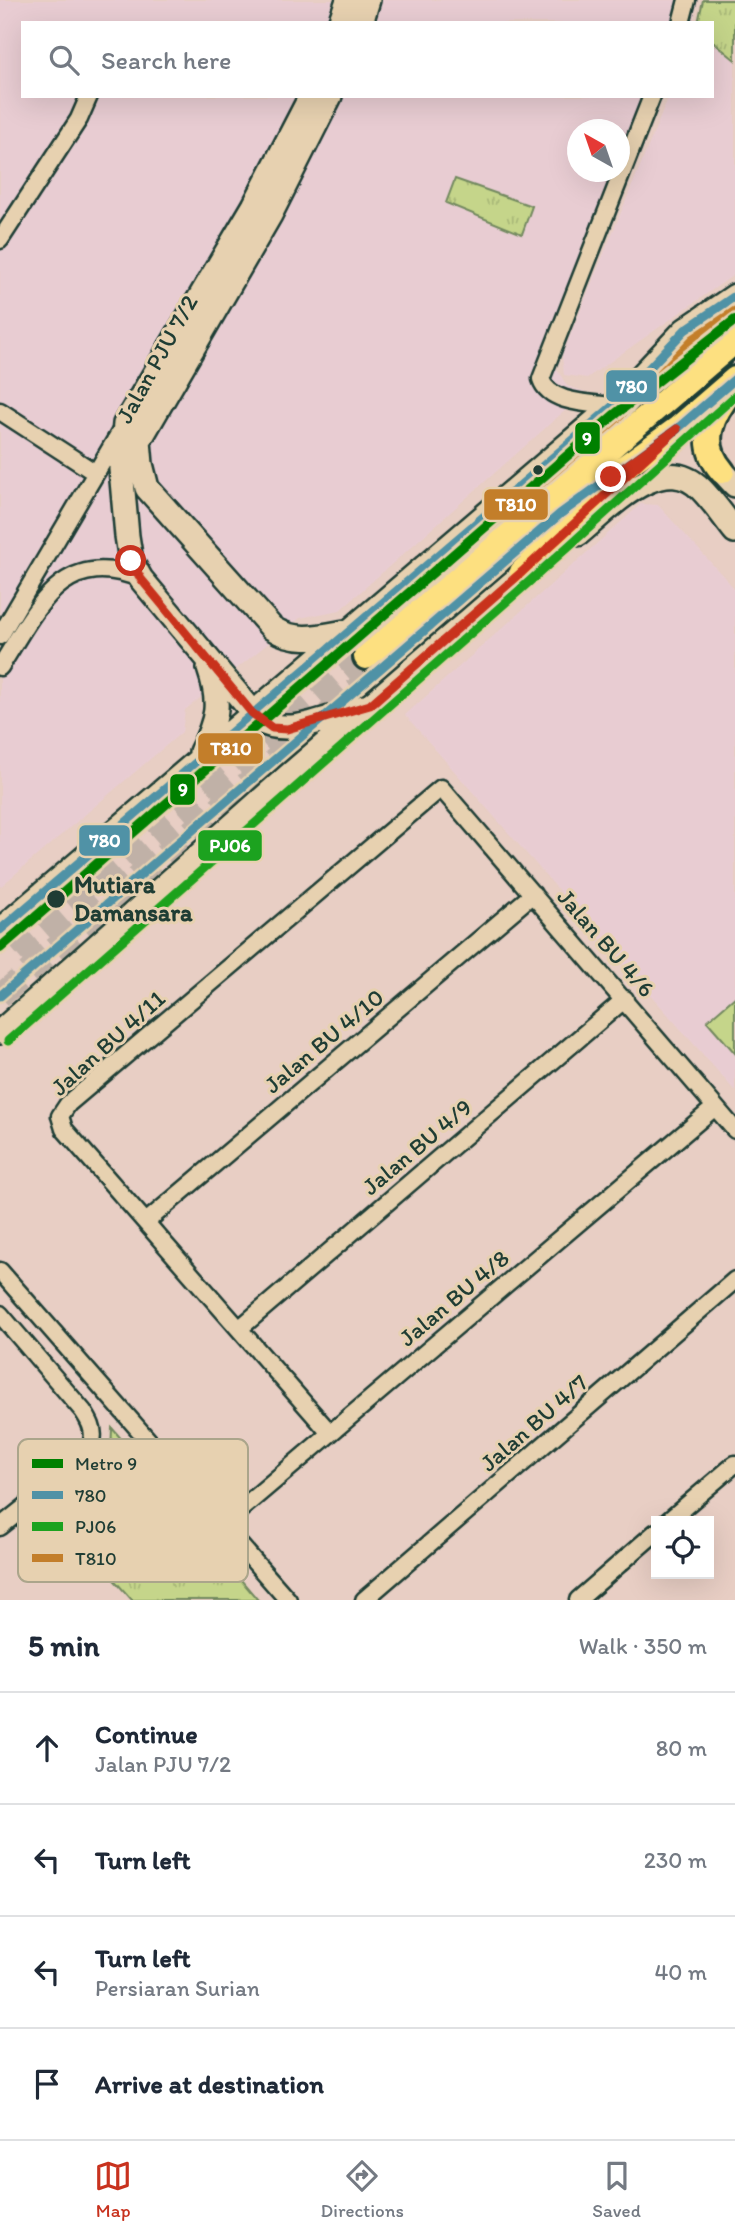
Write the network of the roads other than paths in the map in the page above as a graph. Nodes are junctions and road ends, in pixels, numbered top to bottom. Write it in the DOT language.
graph roads {
  1 [pos="348,0"];
  2 [pos="368,0"];
  3 [pos="687,0"];
  4 [pos="341,21"];
  5 [pos="362,21"];
  6 [pos="682,21"];
  7 [pos="88,98"];
  8 [pos="310,98"];
  9 [pos="329,98"];
  10 [pos="651,98"];
  11 [pos="0,240"];
  12 [pos="735,296"];
  13 [pos="735,341"];
  14 [pos="735,379"];
  15 [pos="735,387"];
  16 [pos="613,406"];
  17 [pos="0,411"];
  18 [pos="125,424"];
  19 [pos="677,429"];
  20 [pos="94,472"];
  21 [pos="728,478"];
  22 [pos="560,514"];
  23 [pos="735,531"];
  24 [pos="522,572"];
  25 [pos="141,579"];
  26 [pos="351,631"];
  27 [pos="0,636"];
  28 [pos="366,657"];
  29 [pos="207,661"];
  30 [pos="0,667"];
  31 [pos="370,705"];
  32 [pos="252,713"];
  33 [pos="197,761"];
  34 [pos="441,788"];
  35 [pos="533,894"];
  36 [pos="0,930"];
  37 [pos="625,999"];
  38 [pos="0,1032"];
  39 [pos="715,1107"];
  40 [pos="735,1130"];
  41 [pos="146,1222"];
  42 [pos="0,1271"];
  43 [pos="735,1280"];
  44 [pos="0,1314"];
  45 [pos="13,1329"];
  46 [pos="239,1329"];
  47 [pos="0,1340"];
  48 [pos="330,1433"];
  49 [pos="92,1439"];
  50 [pos="147,1439"];
  51 [pos="735,1464"];
  52 [pos="248,1503"];
  53 [pos="18,1512"];
  54 [pos="674,1516"];
  55 [pos="0,1527"];
  56 [pos="651,1536"];
  57 [pos="248,1555"];
  58 [pos="288,1600"];
  59 [pos="364,1600"];
  60 [pos="578,1600"];
  1 -- 4 [label="street"];
  2 -- 5 [label="street"];
  3 -- 6 [label="street"];
  7 -- 11 [label="street"];
  8 -- 18 [label="street, Jalan PJU 7/2"];
  9 -- 26 [label="street, Jalan PJU 7/2"];
  10 -- 16 [label="street"];
  12 -- 16 [label="street"];
  13 -- 28 [label="main road"];
  14 -- 19 [label="main road"];
  15 -- 21 [label="main road"];
  16 -- 26 [label="street"];
  17 -- 20 [label="street"];
  18 -- 20 [label="street"];
  18 -- 25 [label="street, Jalan PJU 7/2"];
  19 -- 22 [label="main road"];
  19 -- 24 [label="main road"];
  20 -- 27 [label="street"];
  23 -- 24 [label="street"];
  24 -- 31 [label="street"];
  25 -- 29 [label="street, Jalan PJU 7/2"];
  25 -- 30 [label="street"];
  26 -- 32 [label="street"];
  29 -- 32 [label="street, Jalan PJU 7/2"];
  29 -- 33 [label="street"];
  31 -- 32 [label="street"];
  31 -- 38 [label="street"];
  32 -- 33 [label="street"];
  33 -- 36 [label="street"];
  34 -- 35 [label="street, Jalan BU 4/6"];
  34 -- 41 [label="street, Jalan BU 4/11"];
  35 -- 37 [label="street, Jalan BU 4/6"];
  35 -- 41 [label="street, Jalan BU 4/10"];
  37 -- 39 [label="street, Jalan BU 4/6"];
  37 -- 46 [label="street, Jalan BU 4/9"];
  39 -- 40 [label="street, Jalan BU 4/6"];
  39 -- 48 [label="street, Jalan BU 4/8"];
  41 -- 46 [label="street, Jalan BU 4/11"];
  42 -- 50 [label="street"];
  43 -- 59 [label="street, Jalan BU 4/7"];
  44 -- 45 [label="street"];
  45 -- 47 [label="street"];
  45 -- 49 [label="street"];
  46 -- 48 [label="street, Jalan BU 4/11"];
  48 -- 52 [label="street, Jalan BU 4/8"];
  51 -- 54 [label="street"];
  53 -- 55 [label="street"];
  56 -- 60 [label="street"];
  57 -- 58 [label="street"];
}
